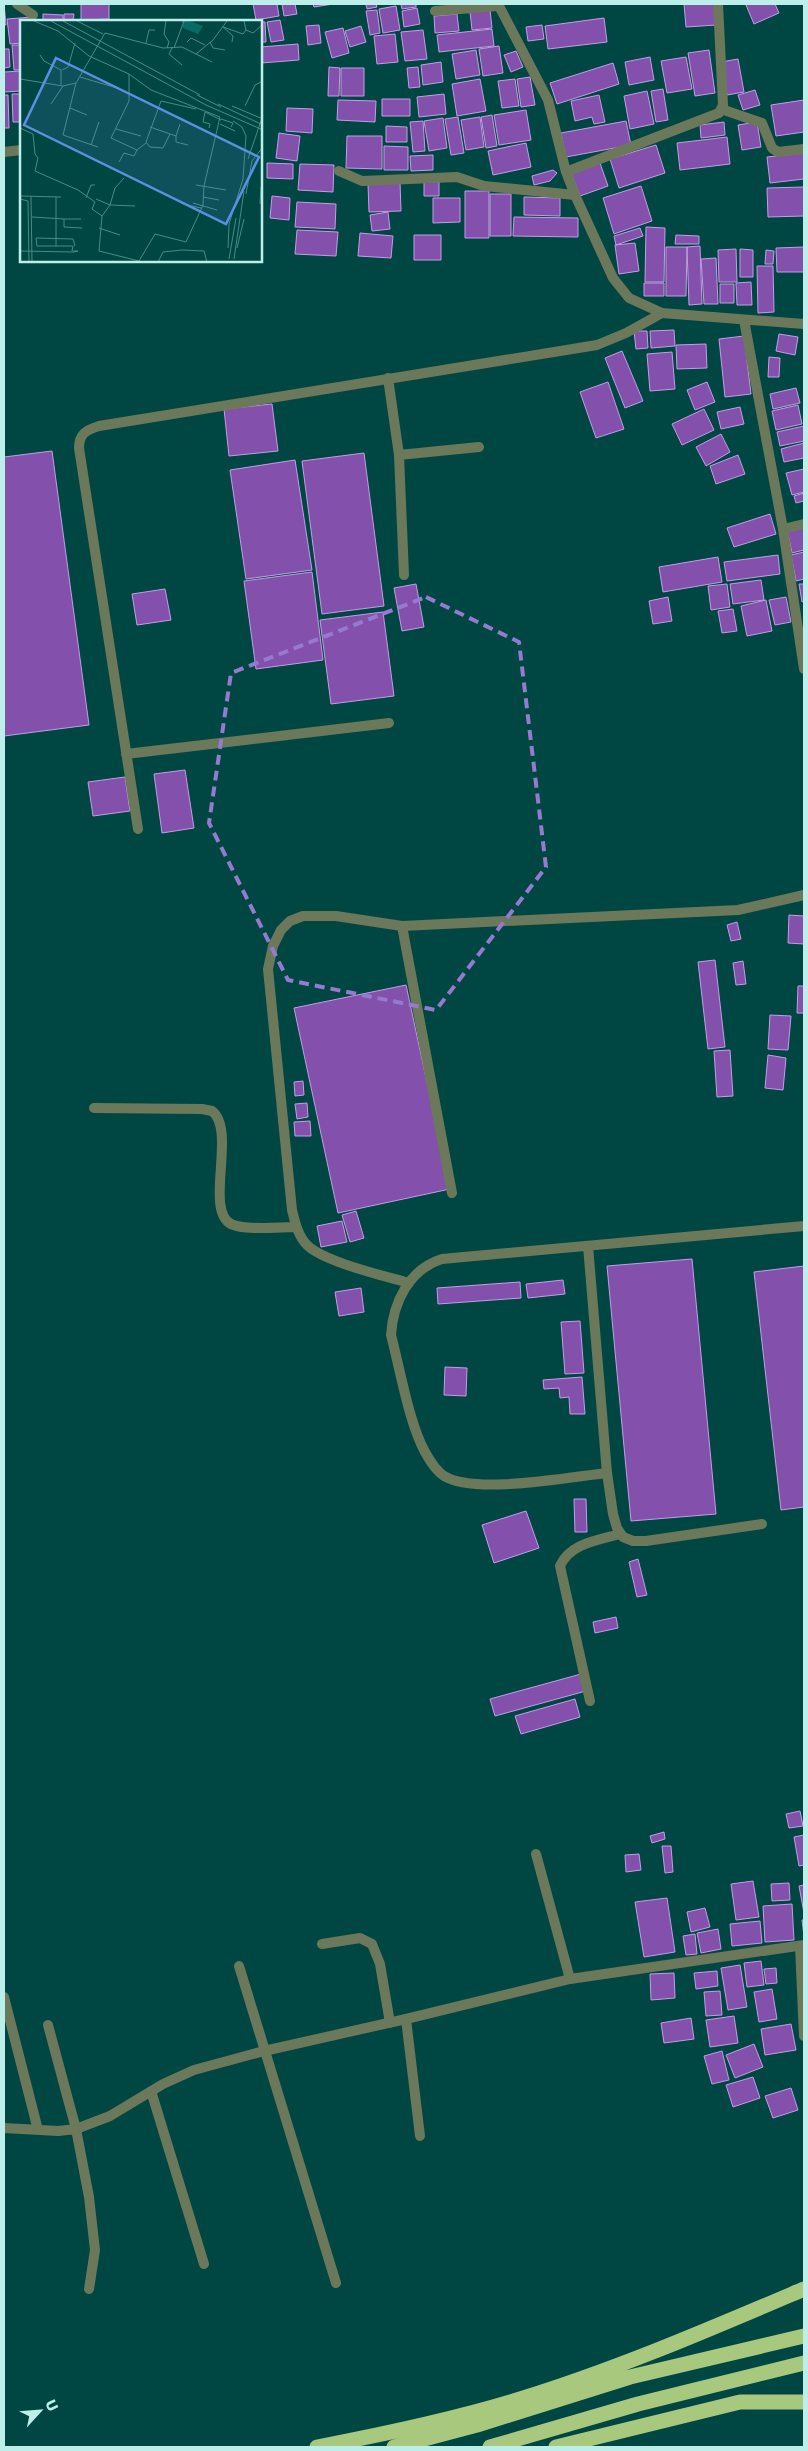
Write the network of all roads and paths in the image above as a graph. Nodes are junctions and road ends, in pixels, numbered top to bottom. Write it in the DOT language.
graph roads {
  1 [pos="17,4"];
  2 [pos="718,4"];
  3 [pos="498,5"];
  4 [pos="435,11"];
  5 [pos="33,15"];
  6 [pos="721,109"];
  7 [pos="804,149"];
  8 [pos="20,150"];
  9 [pos="4,152"];
  10 [pos="339,171"];
  11 [pos="566,172"];
  12 [pos="574,195"];
  13 [pos="662,313"];
  14 [pos="744,320"];
  15 [pos="804,324"];
  16 [pos="388,378"];
  17 [pos="479,446"];
  18 [pos="399,455"];
  19 [pos="804,524"];
  20 [pos="783,529"];
  21 [pos="404,575"];
  22 [pos="804,669"];
  23 [pos="389,722"];
  24 [pos="126,754"];
  25 [pos="138,829"];
  26 [pos="804,895"];
  27 [pos="402,926"];
  28 [pos="94,1108"];
  29 [pos="452,1193"];
  30 [pos="804,1226"];
  31 [pos="296,1227"];
  32 [pos="588,1246"];
  33 [pos="409,1283"];
  34 [pos="607,1473"];
  35 [pos="762,1524"];
  36 [pos="620,1534"];
  37 [pos="590,1701"];
  38 [pos="536,1854"];
  39 [pos="322,1944"];
  40 [pos="802,1946"];
  41 [pos="239,1966"];
  42 [pos="570,1979"];
  43 [pos="4,1997"];
  44 [pos="406,2019"];
  45 [pos="390,2023"];
  46 [pos="48,2024"];
  47 [pos="804,2036"];
  48 [pos="264,2051"];
  49 [pos="151,2091"];
  50 [pos="4,2128"];
  51 [pos="76,2129"];
  52 [pos="38,2130"];
  53 [pos="420,2136"];
  54 [pos="204,2264"];
  55 [pos="336,2283"];
  56 [pos="804,2288"];
  57 [pos="89,2290"];
  58 [pos="804,2336"];
  59 [pos="804,2363"];
  60 [pos="804,2402"];
  61 [pos="317,2447"];
  62 [pos="394,2447"];
  63 [pos="490,2447"];
  64 [pos="556,2447"];
  1 -- 5 [label="street"];
  2 -- 6 [label="street"];
  3 -- 4 [label="street"];
  3 -- 11 [label="street"];
  6 -- 7 [label="street"];
  6 -- 11 [label="street"];
  8 -- 9 [label="street"];
  10 -- 12 [label="street"];
  11 -- 12 [label="street"];
  12 -- 13 [label="street"];
  13 -- 14 [label="street"];
  13 -- 16 [label="street"];
  14 -- 15 [label="street"];
  14 -- 20 [label="street"];
  16 -- 18 [label="street"];
  16 -- 24 [label="street"];
  17 -- 18 [label="street"];
  18 -- 21 [label="street"];
  19 -- 20 [label="street"];
  20 -- 22 [label="street"];
  23 -- 24 [label="street"];
  24 -- 25 [label="street"];
  26 -- 27 [label="street"];
  27 -- 29 [label="street"];
  27 -- 31 [label="street"];
  28 -- 31 [label="street"];
  30 -- 32 [label="street"];
  31 -- 33 [label="street"];
  32 -- 33 [label="street"];
  32 -- 34 [label="street"];
  33 -- 34 [label="street"];
  34 -- 36 [label="street"];
  35 -- 36 [label="street"];
  36 -- 37 [label="street"];
  38 -- 42 [label="street"];
  39 -- 45 [label="street"];
  40 -- 42 [label="street"];
  40 -- 47 [label="street"];
  41 -- 48 [label="street"];
  42 -- 44 [label="street"];
  43 -- 52 [label="street"];
  44 -- 45 [label="street"];
  44 -- 53 [label="street"];
  45 -- 48 [label="street"];
  46 -- 51 [label="street"];
  48 -- 49 [label="street"];
  48 -- 55 [label="street"];
  49 -- 51 [label="street"];
  49 -- 54 [label="street"];
  50 -- 52 [label="street"];
  51 -- 52 [label="street"];
  51 -- 57 [label="street"];
  56 -- 61 [label="highway"];
  58 -- 62 [label="highway"];
  59 -- 63 [label="highway"];
  60 -- 64 [label="highway"];
}
